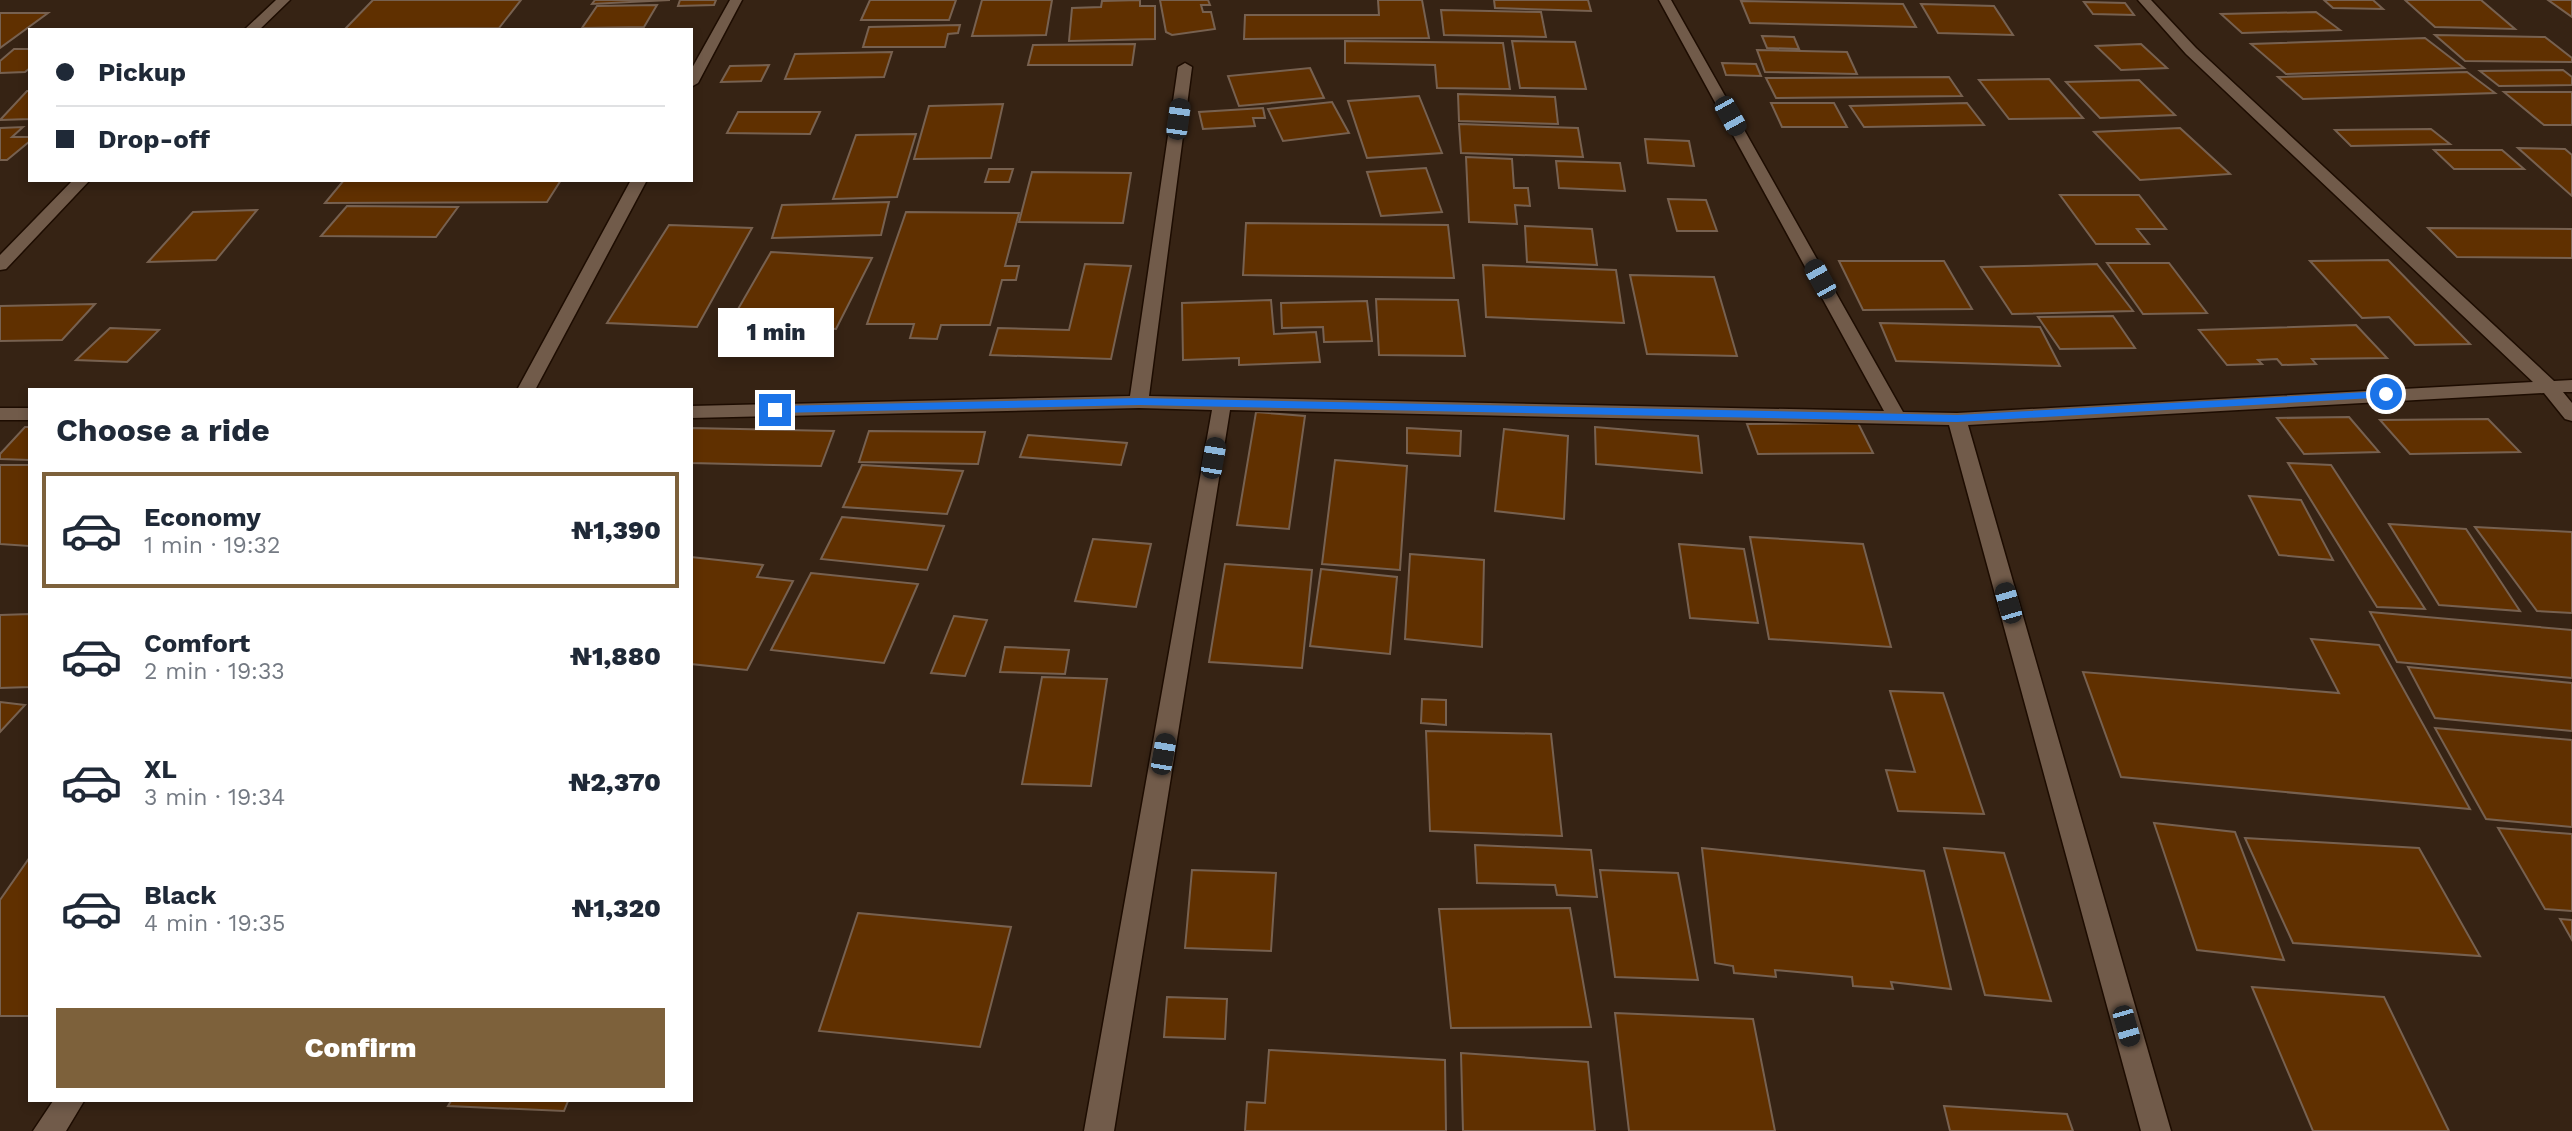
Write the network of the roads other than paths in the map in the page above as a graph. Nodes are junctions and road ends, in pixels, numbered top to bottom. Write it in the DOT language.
graph roads {
  1 [pos="284,0"];
  2 [pos="736,0"];
  3 [pos="1665,0"];
  4 [pos="2144,0"];
  5 [pos="253,28"];
  6 [pos="1185,67"];
  7 [pos="693,79"];
  8 [pos="80,182"];
  9 [pos="638,182"];
  10 [pos="0,265"];
  11 [pos="2547,385"];
  12 [pos="2572,386"];
  13 [pos="527,388"];
  14 [pos="1139,402"];
  15 [pos="1222,404"];
  16 [pos="693,412"];
  17 [pos="0,414"];
  18 [pos="28,414"];
  19 [pos="2572,415"];
  20 [pos="1898,419"];
  21 [pos="1957,419"];
  22 [pos="68,1102"];
  23 [pos="48,1131"];
  24 [pos="1099,1131"];
  25 [pos="2156,1131"];
  1 -- 5 [label="street"];
  2 -- 7 [label="street"];
  3 -- 20 [label="street"];
  4 -- 11 [label="street"];
  6 -- 14 [label="street"];
  8 -- 10 [label="street"];
  9 -- 13 [label="street"];
  11 -- 12 [label="street"];
  11 -- 19 [label="street"];
  11 -- 21 [label="street"];
  14 -- 15 [label="street"];
  14 -- 16 [label="street"];
  15 -- 20 [label="street"];
  15 -- 24 [label="street"];
  17 -- 18 [label="street"];
  20 -- 21 [label="street"];
  21 -- 25 [label="street"];
  22 -- 23 [label="street"];
}
